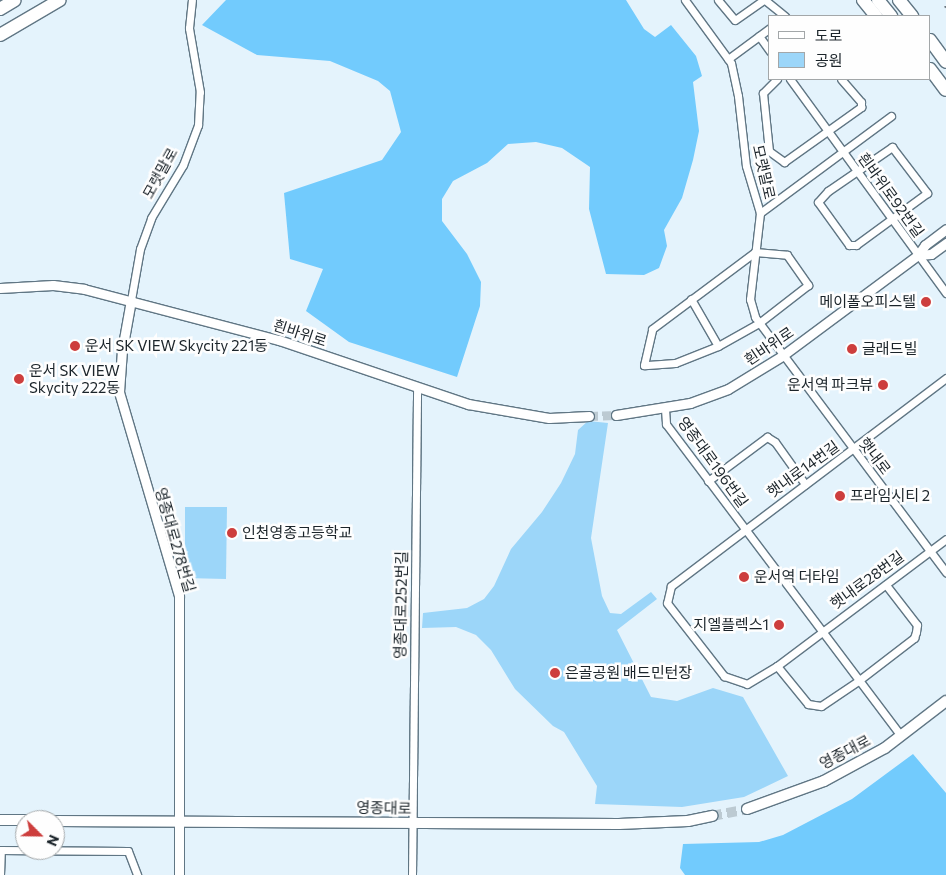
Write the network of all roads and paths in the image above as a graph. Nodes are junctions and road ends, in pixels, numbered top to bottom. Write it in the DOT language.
graph roads {
  1 [pos="15,0"];
  2 [pos="60,0"];
  3 [pos="192,0"];
  4 [pos="685,0"];
  5 [pos="718,0"];
  6 [pos="764,0"];
  7 [pos="864,0"];
  8 [pos="878,0"];
  9 [pos="899,0"];
  10 [pos="910,0"];
  11 [pos="0,9"];
  12 [pos="784,15"];
  13 [pos="875,15"];
  14 [pos="890,15"];
  15 [pos="911,15"];
  16 [pos="918,15"];
  17 [pos="768,29"];
  18 [pos="0,35"];
  19 [pos="759,36"];
  20 [pos="931,41"];
  21 [pos="768,48"];
  22 [pos="728,59"];
  23 [pos="946,62"];
  24 [pos="931,69"];
  25 [pos="931,75"];
  26 [pos="775,80"];
  27 [pos="791,80"];
  28 [pos="842,80"];
  29 [pos="946,91"];
  30 [pos="891,116"];
  31 [pos="827,131"];
  32 [pos="842,151"];
  33 [pos="856,171"];
  34 [pos="760,213"];
  35 [pos="892,220"];
  36 [pos="946,229"];
  37 [pos="946,243"];
  38 [pos="755,252"];
  39 [pos="918,255"];
  40 [pos="0,288"];
  41 [pos="946,293"];
  42 [pos="691,299"];
  43 [pos="131,300"];
  44 [pos="759,323"];
  45 [pos="718,346"];
  46 [pos="782,356"];
  47 [pos="946,378"];
  48 [pos="417,387"];
  49 [pos="665,409"];
  50 [pos="616,415"];
  51 [pos="589,416"];
  52 [pos="853,450"];
  53 [pos="708,481"];
  54 [pos="806,484"];
  55 [pos="745,529"];
  56 [pos="946,539"];
  57 [pos="930,551"];
  58 [pos="946,572"];
  59 [pos="886,585"];
  60 [pos="820,632"];
  61 [pos="777,666"];
  62 [pos="858,681"];
  63 [pos="946,701"];
  64 [pos="900,735"];
  65 [pos="747,808"];
  66 [pos="712,816"];
  67 [pos="0,820"];
  68 [pos="15,820"];
  69 [pos="65,820"];
  70 [pos="179,822"];
  71 [pos="411,824"];
  72 [pos="0,850"];
  73 [pos="0,875"];
  74 [pos="136,875"];
  75 [pos="179,875"];
  76 [pos="412,875"];
  1 -- 11 [label="highway"];
  2 -- 18 [label="highway"];
  3 -- 43 [label="street, 모랫말로"];
  4 -- 22 [label="street, 모랫말로"];
  5 -- 6 [label="street"];
  6 -- 12 [label="street"];
  7 -- 13 [label="highway"];
  8 -- 14 [label="highway"];
  9 -- 15 [label="highway"];
  10 -- 16 [label="highway"];
  17 -- 19 [label="street"];
  19 -- 21 [label="street"];
  19 -- 22 [label="street"];
  20 -- 23 [label="highway"];
  22 -- 34 [label="street, 모랫말로"];
  24 -- 29 [label="highway"];
  25 -- 29 [label="highway"];
  26 -- 31 [label="street"];
  27 -- 31 [label="street, 흰바위로92번길"];
  28 -- 31 [label="street"];
  30 -- 32 [label="street"];
  31 -- 32 [label="street, 흰바위로92번길"];
  32 -- 33 [label="street, 흰바위로92번길"];
  32 -- 34 [label="street"];
  33 -- 35 [label="street, 흰바위로92번길"];
  33 -- 35 [label="street"];
  33 -- 35 [label="street"];
  34 -- 38 [label="street, 모랫말로"];
  35 -- 39 [label="street, 흰바위로92번길"];
  36 -- 39 [label="street, 흰바위로"];
  37 -- 39 [label="street, 흰바위로"];
  38 -- 42 [label="street"];
  38 -- 44 [label="street, 모랫말로"];
  38 -- 44 [label="street"];
  39 -- 41 [label="street, 흰바위로92번길"];
  39 -- 46 [label="street, 흰바위로"];
  40 -- 43 [label="street, 흰바위로"];
  42 -- 45 [label="street"];
  42 -- 45 [label="street"];
  43 -- 48 [label="street, 흰바위로"];
  43 -- 70 [label="street, 영종대로278번길"];
  44 -- 45 [label="street"];
  44 -- 46 [label="street, 모랫말로"];
  46 -- 49 [label="street, 흰바위로"];
  46 -- 52 [label="street, 햇내로"];
  47 -- 52 [label="street, 햇내로14번길"];
  48 -- 51 [label="street, 흰바위로"];
  48 -- 71 [label="street, 영종대로252번길"];
  49 -- 50 [label="street, 흰바위로"];
  49 -- 53 [label="street, 영종대로196번길"];
  52 -- 54 [label="street, 햇내로14번길"];
  52 -- 57 [label="street, 햇내로"];
  53 -- 54 [label="street"];
  53 -- 55 [label="street, 영종대로196번길"];
  54 -- 55 [label="street, 햇내로14번길"];
  55 -- 60 [label="street, 영종대로196번길"];
  55 -- 61 [label="street, 영종대로196번길"];
  56 -- 57 [label="street, 햇내로28번길"];
  57 -- 58 [label="street, 햇내로"];
  57 -- 59 [label="street, 햇내로28번길"];
  59 -- 60 [label="street, 햇내로28번길"];
  59 -- 62 [label="street"];
  60 -- 61 [label="street, 영종대로196번길"];
  60 -- 62 [label="street, 영종대로196번길"];
  61 -- 62 [label="street"];
  62 -- 64 [label="street, 영종대로196번길"];
  63 -- 64 [label="main road, 영종대로"];
  64 -- 65 [label="main road, 영종대로"];
  66 -- 71 [label="main road, 영종대로"];
  67 -- 68 [label="main road"];
  69 -- 70 [label="main road, 영종대로"];
  70 -- 71 [label="main road, 영종대로"];
  70 -- 75 [label="street, 영종대로278번길"];
  71 -- 76 [label="street, 영종대로252번길"];
  72 -- 73 [label="street"];
  72 -- 74 [label="street"];
}
